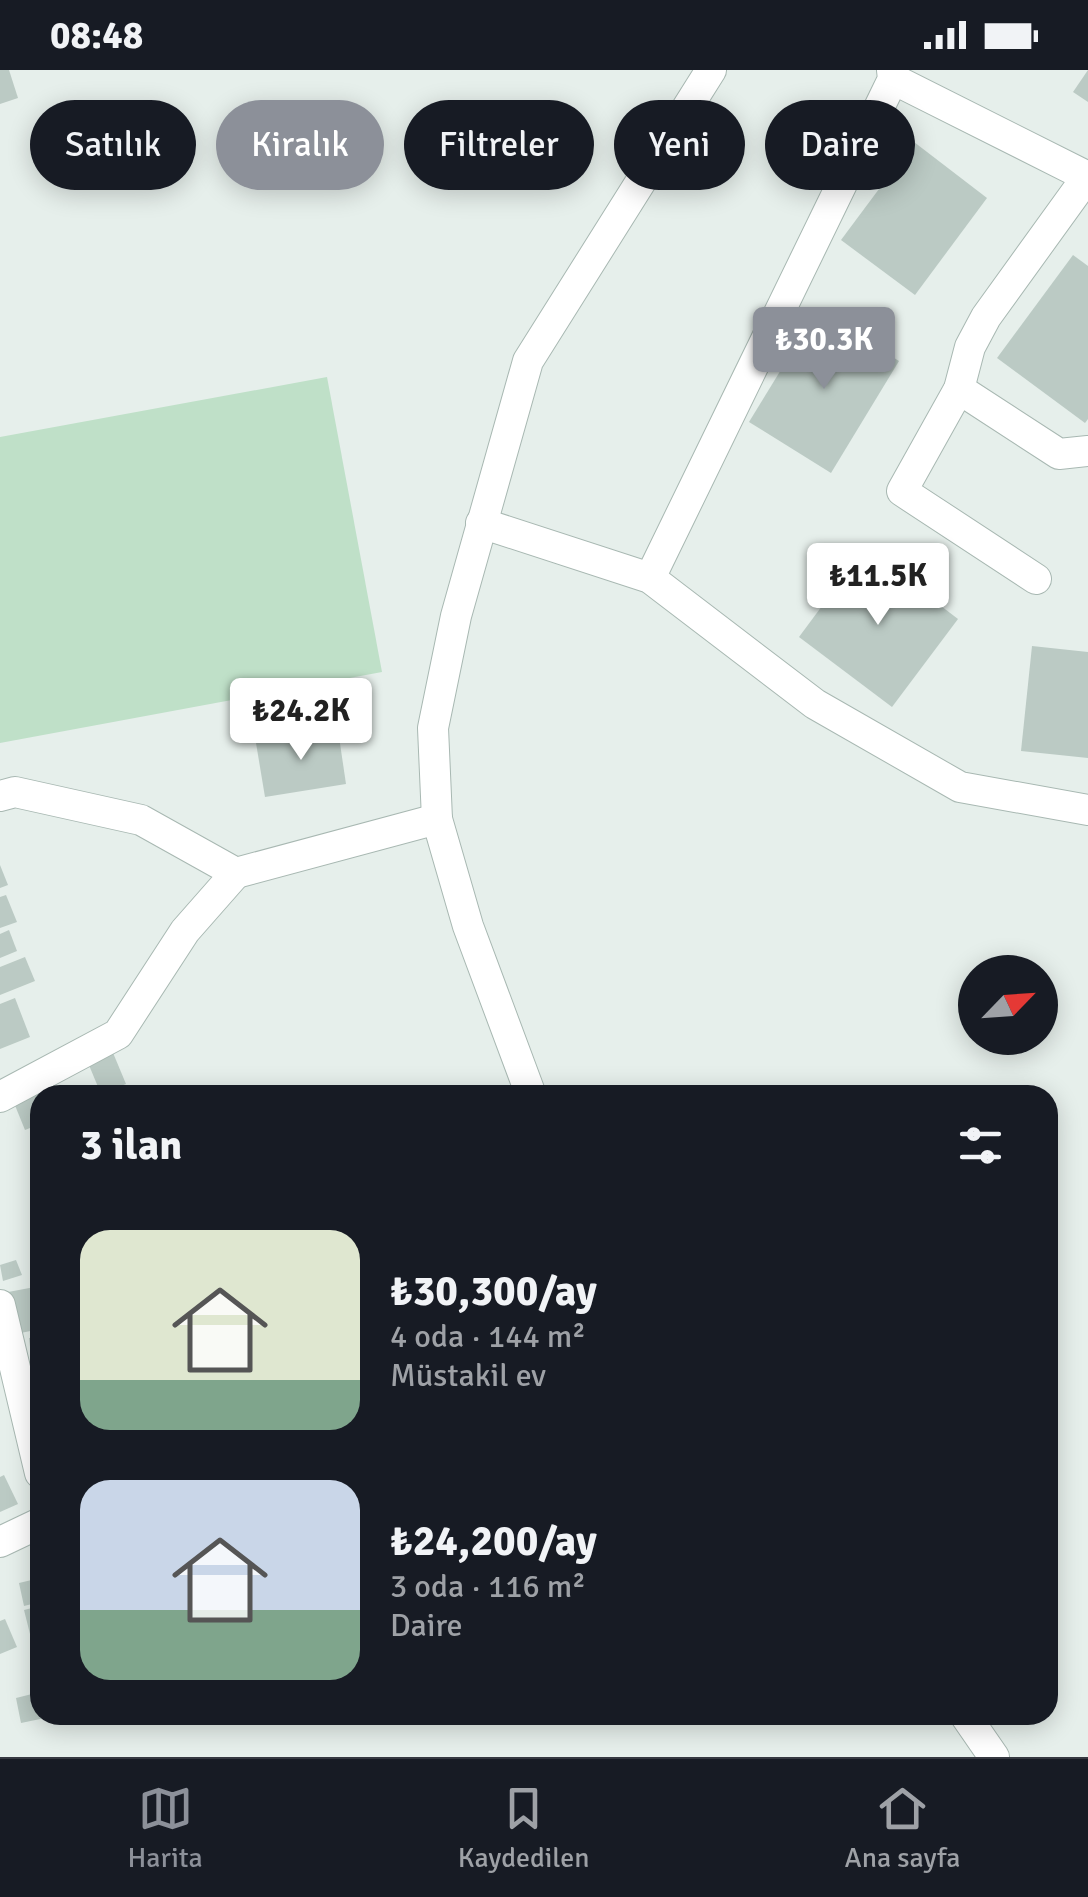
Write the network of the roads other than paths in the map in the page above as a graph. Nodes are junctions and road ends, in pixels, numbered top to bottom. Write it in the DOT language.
graph roads {
  1 [pos="710,70"];
  2 [pos="893,74"];
  3 [pos="1087,177"];
  4 [pos="959,389"];
  5 [pos="1088,451"];
  6 [pos="481,523"];
  7 [pos="650,578"];
  8 [pos="1036,579"];
  9 [pos="0,796"];
  10 [pos="1088,810"];
  11 [pos="438,819"];
  12 [pos="236,872"];
  13 [pos="527,1085"];
  14 [pos="0,1097"];
  15 [pos="0,1305"];
  16 [pos="30,1431"];
  17 [pos="30,1528"];
  18 [pos="0,1542"];
  19 [pos="971,1725"];
  20 [pos="994,1757"];
  1 -- 6 [label="street"];
  2 -- 3 [label="street"];
  2 -- 7 [label="street"];
  3 -- 4 [label="street"];
  4 -- 5 [label="street"];
  4 -- 8 [label="street"];
  6 -- 7 [label="street"];
  6 -- 11 [label="street"];
  7 -- 10 [label="street"];
  9 -- 12 [label="street"];
  11 -- 12 [label="street"];
  11 -- 13 [label="street"];
  12 -- 14 [label="street"];
  15 -- 16 [label="street"];
  17 -- 18 [label="street"];
  19 -- 20 [label="street"];
}
